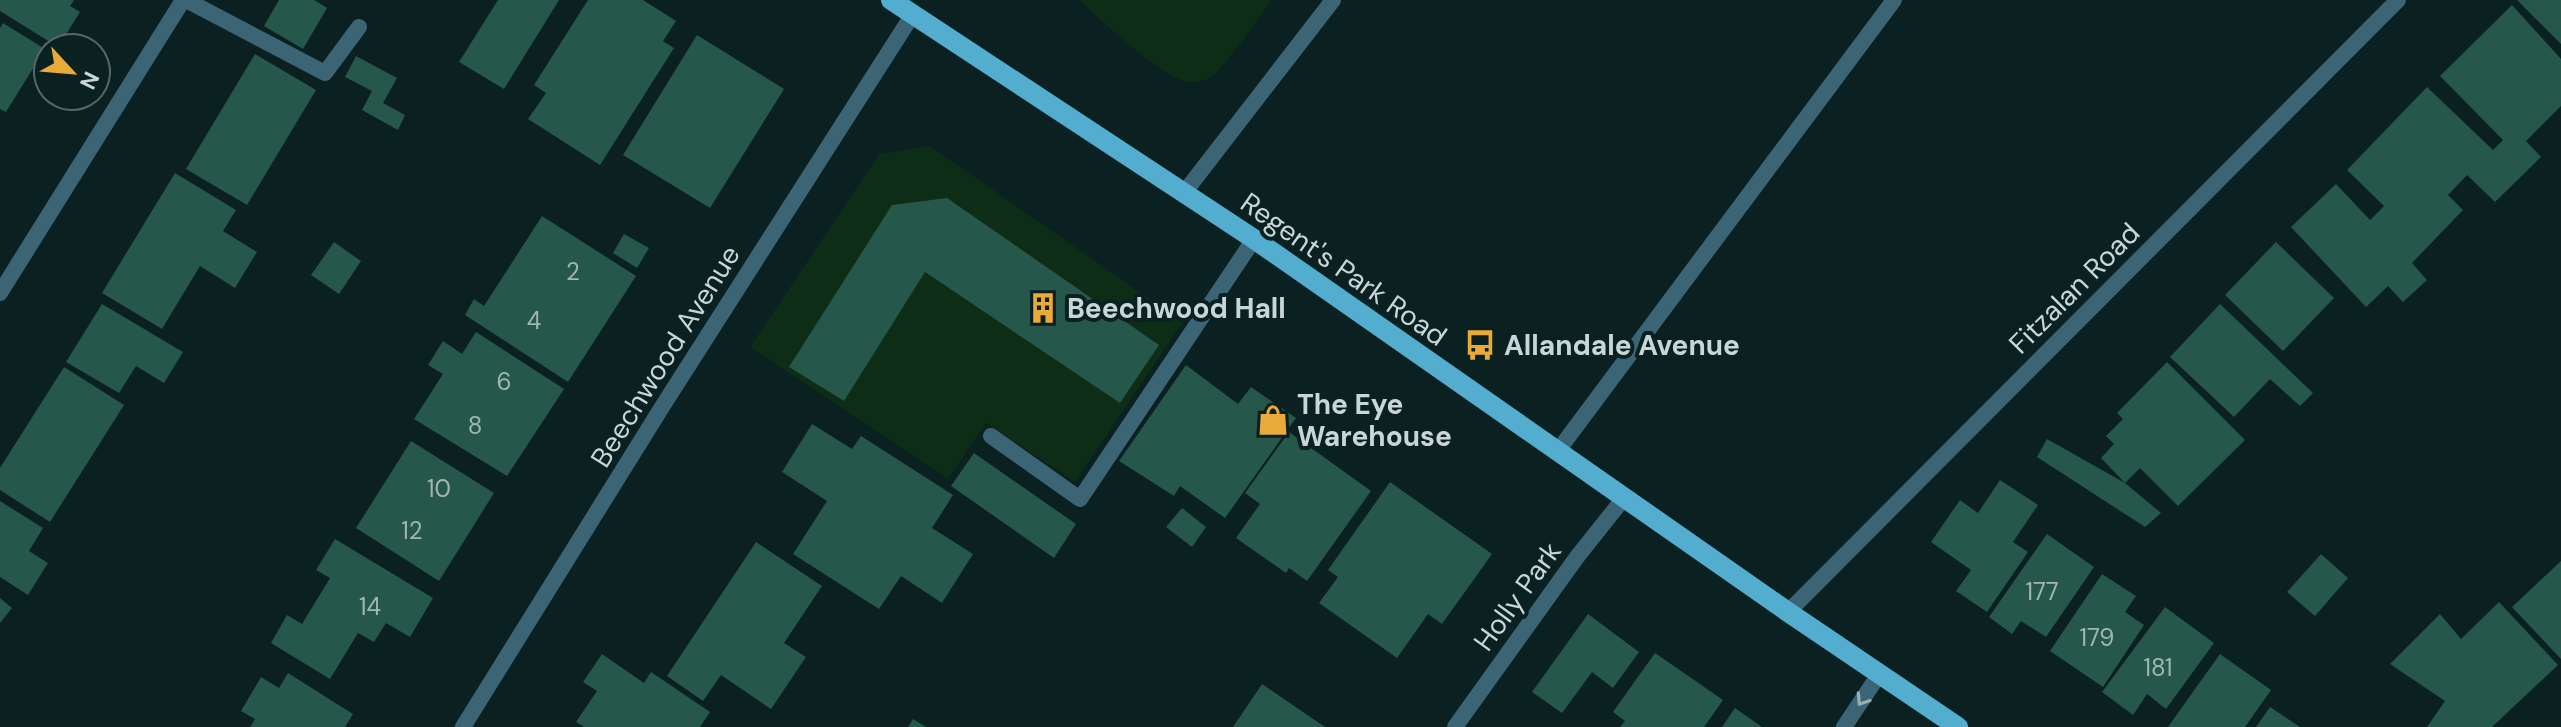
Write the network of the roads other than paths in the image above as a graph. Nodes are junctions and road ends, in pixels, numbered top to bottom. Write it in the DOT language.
graph roads {
  1 [pos="185,0"];
  2 [pos="891,0"];
  3 [pos="1333,0"];
  4 [pos="1894,0"];
  5 [pos="2398,0"];
  6 [pos="913,14"];
  7 [pos="359,27"];
  8 [pos="1184,193"];
  9 [pos="1254,239"];
  10 [pos="0,293"];
  11 [pos="991,436"];
  12 [pos="1557,452"];
  13 [pos="1624,498"];
  14 [pos="1788,612"];
  15 [pos="1880,673"];
  16 [pos="463,727"];
  17 [pos="1455,727"];
  18 [pos="1844,727"];
  19 [pos="1958,727"];
  1 -- 7 [label="street"];
  1 -- 10 [label="street"];
  2 -- 6 [label="main road, Regent's Park Road"];
  3 -- 8 [label="street"];
  4 -- 12 [label="street"];
  5 -- 14 [label="street, Fitzalan Road"];
  6 -- 8 [label="main road, Regent's Park Road"];
  6 -- 16 [label="street, Beechwood Avenue"];
  8 -- 9 [label="main road, Regent's Park Road"];
  9 -- 11 [label="street"];
  9 -- 12 [label="main road, Regent's Park Road"];
  12 -- 13 [label="main road, Regent's Park Road"];
  13 -- 14 [label="main road, Regent's Park Road"];
  13 -- 17 [label="street, Holly Park"];
  14 -- 15 [label="main road, Regent's Park Road"];
  15 -- 18 [label="street, one-way"];
  15 -- 19 [label="main road, Regent's Park Road"];
}
